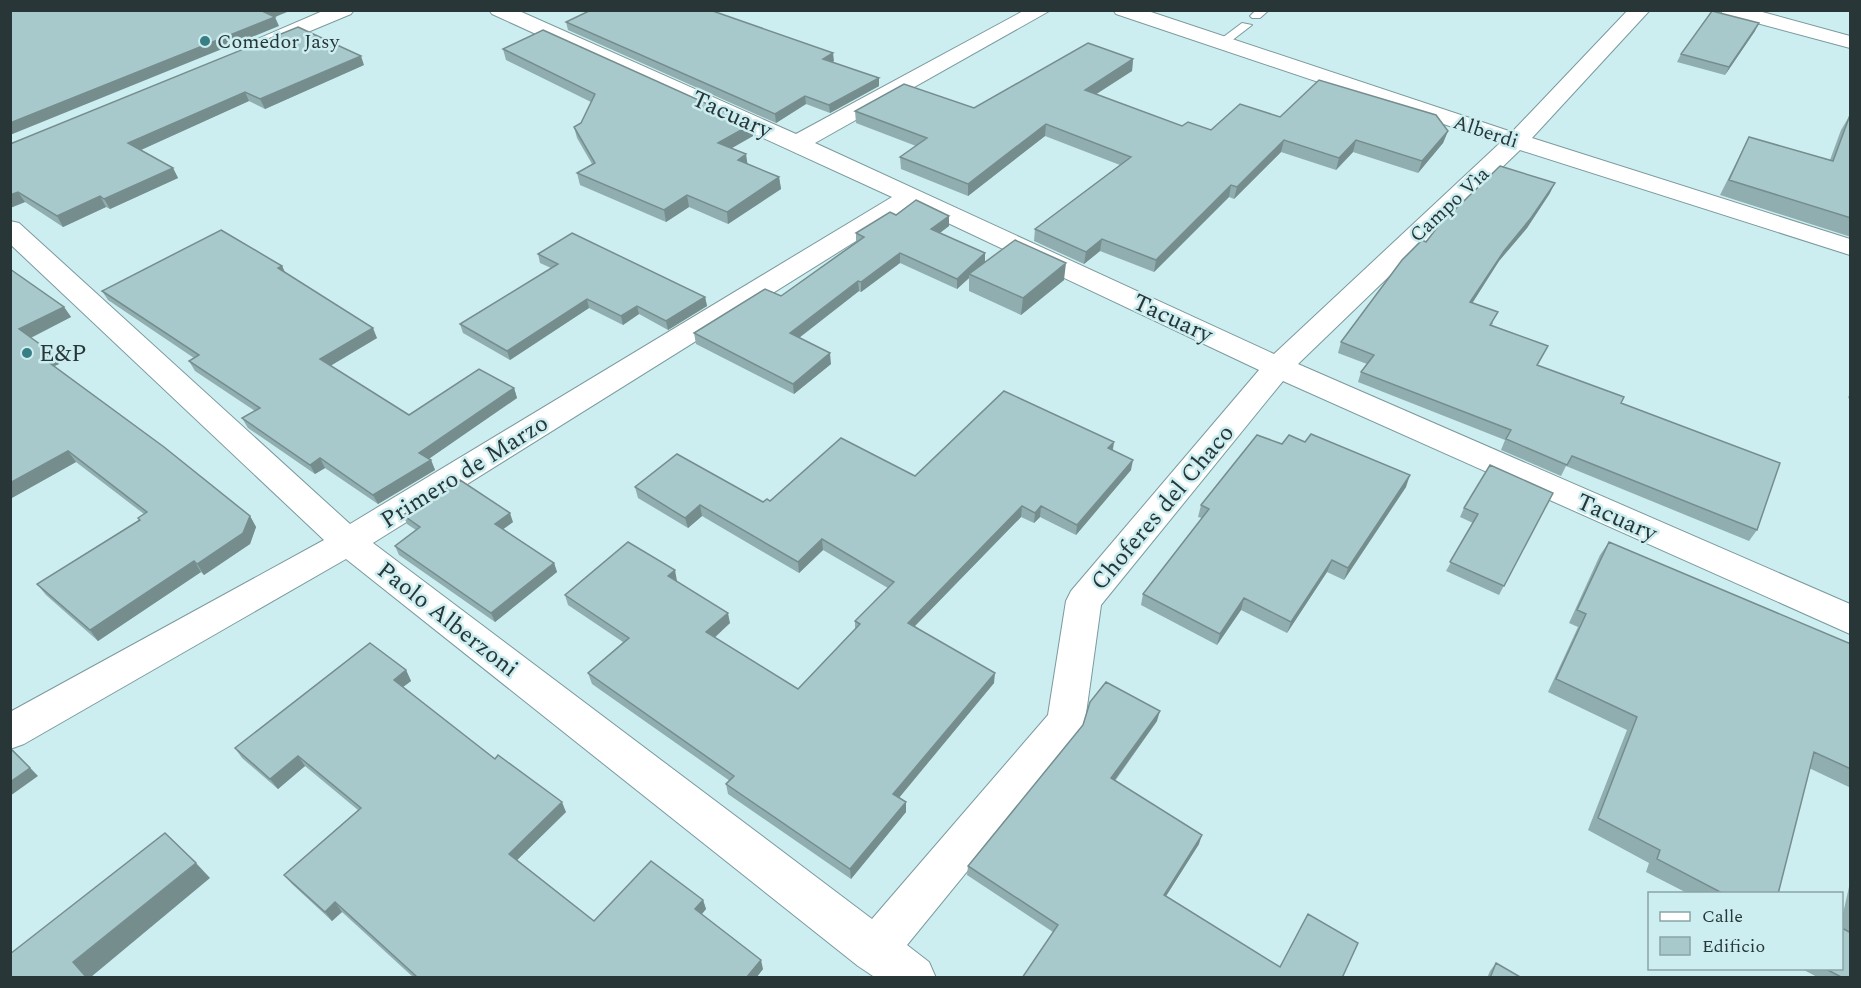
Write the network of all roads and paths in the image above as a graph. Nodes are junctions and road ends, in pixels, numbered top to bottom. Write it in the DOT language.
graph roads {
  1 [pos="344,10"];
  2 [pos="499,10"];
  3 [pos="1041,10"];
  4 [pos="1123,10"];
  5 [pos="1640,10"];
  6 [pos="1730,10"];
  7 [pos="1246,25"];
  8 [pos="1851,42"];
  9 [pos="1221,43"];
  10 [pos="237,54"];
  11 [pos="1516,141"];
  12 [pos="797,143"];
  13 [pos="910,197"];
  14 [pos="10,229"];
  15 [pos="1851,247"];
  16 [pos="1278,366"];
  17 [pos="348,542"];
  18 [pos="1851,620"];
  19 [pos="10,732"];
  20 [pos="874,950"];
  21 [pos="913,978"];
  1 -- 10 [label="street"];
  2 -- 12 [label="street, Tacuary"];
  3 -- 12 [label="street"];
  4 -- 9 [label="street, Alberdi"];
  5 -- 11 [label="street, Campo Vìa"];
  6 -- 8 [label="street"];
  7 -- 9 [label="lane"];
  9 -- 11 [label="street, Alberdi"];
  11 -- 15 [label="street, Alberdi"];
  11 -- 16 [label="street, Campo Vìa"];
  12 -- 13 [label="street, Tacuary"];
  13 -- 16 [label="street, Tacuary"];
  13 -- 17 [label="street, Primero de Marzo"];
  14 -- 17 [label="street, Paolo Alberzoni"];
  16 -- 18 [label="street, Tacuary"];
  16 -- 20 [label="street, Choferes del Chaco"];
  17 -- 19 [label="street, Primero de Marzo"];
  17 -- 20 [label="street, Paolo Alberzoni"];
  20 -- 21 [label="street, Paolo Alberzoni"];
}
